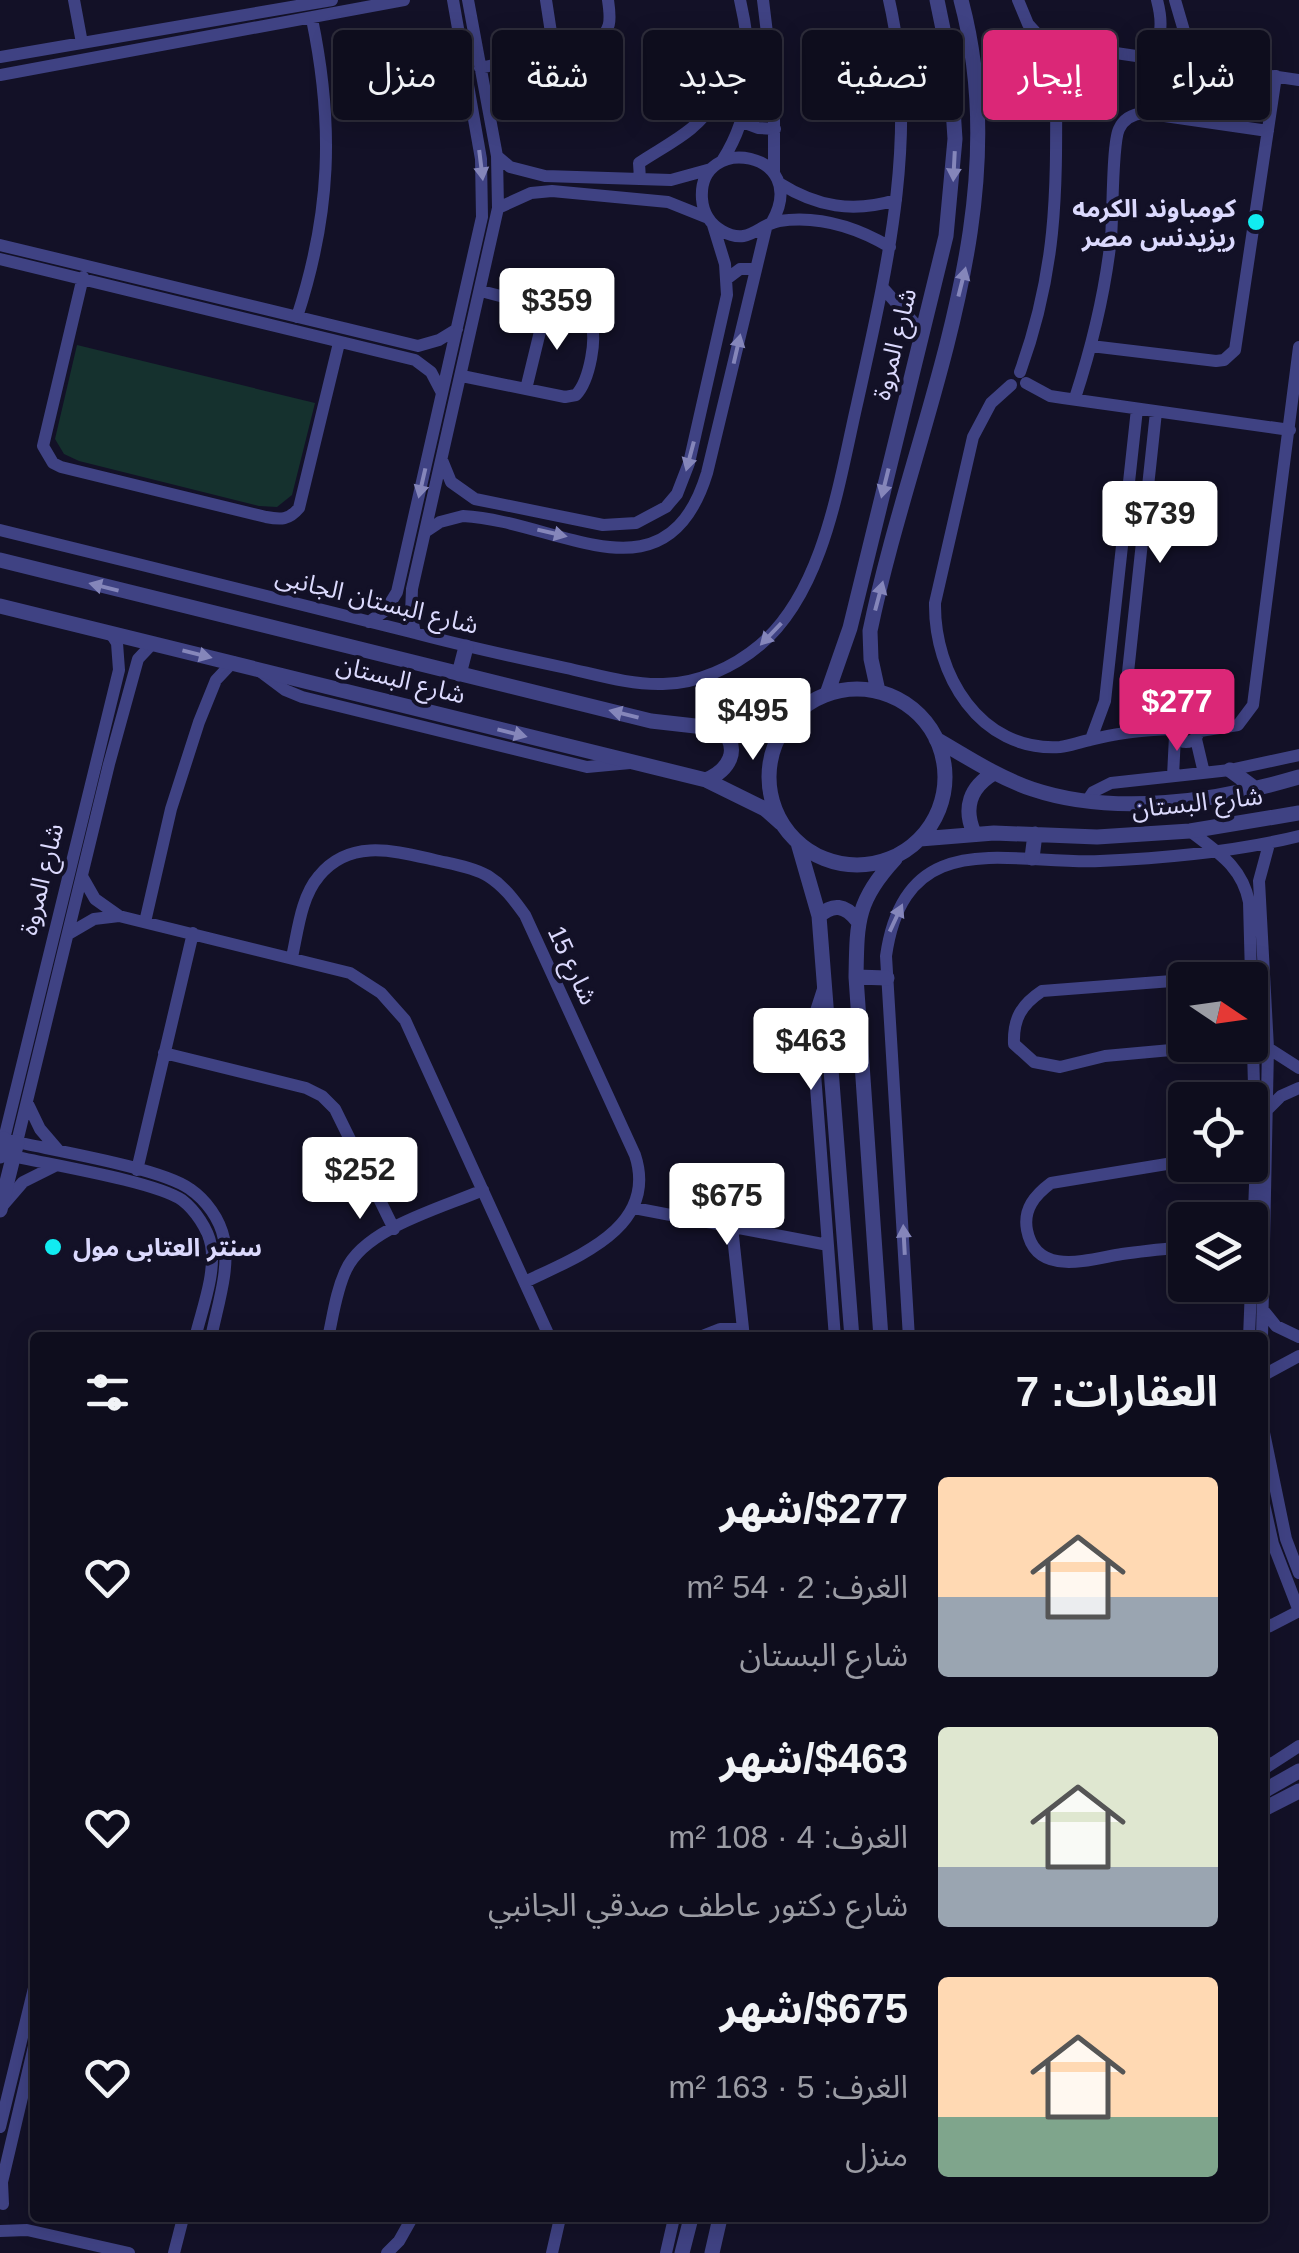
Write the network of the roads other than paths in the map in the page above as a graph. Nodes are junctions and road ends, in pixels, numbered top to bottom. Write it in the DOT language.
graph roads {
  1 [pos="74,0"];
  2 [pos="332,0"];
  3 [pos="404,0"];
  4 [pos="437,0"];
  5 [pos="468,0"];
  6 [pos="546,0"];
  7 [pos="608,0"];
  8 [pos="740,0"];
  9 [pos="763,0"];
  10 [pos="889,0"];
  11 [pos="937,0"];
  12 [pos="962,0"];
  13 [pos="1018,0"];
  14 [pos="1157,0"];
  15 [pos="1175,0"];
  16 [pos="453,4"];
  17 [pos="266,19"];
  18 [pos="312,19"];
  19 [pos="551,30"];
  20 [pos="605,30"];
  21 [pos="745,30"];
  22 [pos="1034,30"];
  23 [pos="1162,30"];
  24 [pos="1184,30"];
  25 [pos="82,43"];
  26 [pos="0,57"];
  27 [pos="492,65"];
  28 [pos="480,68"];
  29 [pos="0,75"];
  30 [pos="1270,75"];
  31 [pos="1276,76"];
  32 [pos="1299,80"];
  33 [pos="701,120"];
  34 [pos="1058,120"];
  35 [pos="742,122"];
  36 [pos="490,124"];
  37 [pos="475,126"];
  38 [pos="775,129"];
  39 [pos="1268,131"];
  40 [pos="496,156"];
  41 [pos="717,165"];
  42 [pos="527,172"];
  43 [pos="777,178"];
  44 [pos="640,180"];
  45 [pos="532,193"];
  46 [pos="896,200"];
  47 [pos="498,208"];
  48 [pos="711,221"];
  49 [pos="769,225"];
  50 [pos="890,247"];
  51 [pos="3,253"];
  52 [pos="756,269"];
  53 [pos="83,277"];
  54 [pos="728,278"];
  55 [pos="883,288"];
  56 [pos="482,291"];
  57 [pos="546,307"];
  58 [pos="254,313"];
  59 [pos="296,317"];
  60 [pos="457,329"];
  61 [pos="922,332"];
  62 [pos="339,343"];
  63 [pos="1090,346"];
  64 [pos="1299,348"];
  65 [pos="416,353"];
  66 [pos="462,376"];
  67 [pos="1023,378"];
  68 [pos="526,389"];
  69 [pos="442,393"];
  70 [pos="1075,398"];
  71 [pos="1137,409"];
  72 [pos="1156,412"];
  73 [pos="444,419"];
  74 [pos="1290,430"];
  75 [pos="442,460"];
  76 [pos="468,496"];
  77 [pos="467,516"];
  78 [pos="0,530"];
  79 [pos="425,532"];
  80 [pos="0,560"];
  81 [pos="1120,568"];
  82 [pos="1138,572"];
  83 [pos="406,583"];
  84 [pos="0,606"];
  85 [pos="369,622"];
  86 [pos="110,632"];
  87 [pos="415,634"];
  88 [pos="153,643"];
  89 [pos="466,646"];
  90 [pos="233,662"];
  91 [pos="459,674"];
  92 [pos="878,692"];
  93 [pos="827,694"];
  94 [pos="790,721"];
  95 [pos="722,730"];
  96 [pos="1152,730"];
  97 [pos="1174,732"];
  98 [pos="1198,735"];
  99 [pos="936,738"];
  100 [pos="1091,740"];
  101 [pos="1299,756"];
  102 [pos="1230,770"];
  103 [pos="994,773"];
  104 [pos="1204,773"];
  105 [pos="1173,776"];
  106 [pos="1299,777"];
  107 [pos="706,780"];
  108 [pos="1253,787"];
  109 [pos="1086,801"];
  110 [pos="1299,813"];
  111 [pos="782,822"];
  112 [pos="1190,832"];
  113 [pos="974,834"];
  114 [pos="1034,834"];
  115 [pos="1299,836"];
  116 [pos="920,839"];
  117 [pos="798,842"];
  118 [pos="1269,844"];
  119 [pos="1216,852"];
  120 [pos="900,854"];
  121 [pos="1032,858"];
  122 [pos="84,878"];
  123 [pos="119,916"];
  124 [pos="819,916"];
  125 [pos="857,920"];
  126 [pos="145,922"];
  127 [pos="193,934"];
  128 [pos="68,935"];
  129 [pos="292,957"];
  130 [pos="1256,962"];
  131 [pos="1258,962"];
  132 [pos="856,977"];
  133 [pos="887,978"];
  134 [pos="1168,982"];
  135 [pos="824,984"];
  136 [pos="1268,1048"];
  137 [pos="1168,1050"];
  138 [pos="164,1053"];
  139 [pos="1299,1068"];
  140 [pos="1299,1088"];
  141 [pos="26,1102"];
  142 [pos="1268,1108"];
  143 [pos="6,1147"];
  144 [pos="58,1159"];
  145 [pos="1168,1164"];
  146 [pos="137,1170"];
  147 [pos="1259,1182"];
  148 [pos="483,1190"];
  149 [pos="634,1208"];
  150 [pos="0,1210"];
  151 [pos="732,1227"];
  152 [pos="394,1229"];
  153 [pos="828,1245"];
  154 [pos="1168,1249"];
  155 [pos="525,1282"];
  156 [pos="1250,1302"];
  157 [pos="1263,1310"];
  158 [pos="197,1332"];
  159 [pos="212,1332"];
  160 [pos="330,1332"];
  161 [pos="547,1332"];
  162 [pos="743,1332"];
  163 [pos="835,1332"];
  164 [pos="852,1332"];
  165 [pos="881,1332"];
  166 [pos="909,1332"];
  167 [pos="1249,1332"];
  168 [pos="1262,1332"];
  169 [pos="1299,1337"];
  170 [pos="1299,1356"];
  171 [pos="1268,1373"];
  172 [pos="1268,1461"];
  173 [pos="1268,1545"];
  174 [pos="1299,1573"];
  175 [pos="1299,1611"];
  176 [pos="1268,1627"];
  177 [pos="1299,1746"];
  178 [pos="1268,1766"];
  179 [pos="1299,1770"];
  180 [pos="1268,1788"];
  181 [pos="1299,1791"];
  182 [pos="1268,1807"];
  183 [pos="30,2004"];
  184 [pos="30,2063"];
  185 [pos="0,2127"];
  186 [pos="3,2204"];
  187 [pos="182,2222"];
  188 [pos="410,2222"];
  189 [pos="559,2222"];
  190 [pos="673,2222"];
  191 [pos="690,2222"];
  192 [pos="719,2222"];
  193 [pos="0,2229"];
  194 [pos="28,2230"];
  195 [pos="129,2253"];
  196 [pos="174,2253"];
  197 [pos="387,2253"];
  198 [pos="552,2253"];
  199 [pos="666,2253"];
  200 [pos="682,2253"];
  201 [pos="712,2253"];
  1 -- 25 [label="street"];
  2 -- 17 [label="street"];
  3 -- 18 [label="street"];
  4 -- 16 [label="street"];
  5 -- 28 [label="street"];
  6 -- 19 [label="street"];
  7 -- 20 [label="street"];
  8 -- 21 [label="street"];
  9 -- 38 [label="street"];
  10 -- 46 [label="street, شارع البستان الجانبى"];
  11 -- 61 [label="street, شارع المروة, one-way"];
  92 -- 12 [label="street, شارع المروة, one-way"];
  13 -- 22 [label="street"];
  14 -- 23 [label="street"];
  15 -- 24 [label="street"];
  16 -- 37 [label="street"];
  17 -- 18 [label="street"];
  17 -- 25 [label="street"];
  17 -- 29 [label="street"];
  18 -- 59 [label="street"];
  25 -- 26 [label="street"];
  27 -- 28 [label="street"];
  28 -- 36 [label="street"];
  30 -- 31 [label="street"];
  31 -- 32 [label="street"];
  31 -- 39 [label="street"];
  33 -- 44 [label="street"];
  34 -- 67 [label="street"];
  35 -- 38 [label="street"];
  35 -- 41 [label="street"];
  36 -- 37 [label="street"];
  36 -- 40 [label="street"];
  37 -- 60 [label="street, one-way"];
  38 -- 43 [label="street"];
  39 -- 63 [label="street"];
  39 -- 63 [label="street"];
  40 -- 42 [label="street"];
  40 -- 47 [label="street"];
  41 -- 43 [label="street"];
  41 -- 44 [label="street"];
  41 -- 48 [label="street"];
  42 -- 44 [label="street"];
  42 -- 45 [label="street"];
  43 -- 46 [label="street"];
  43 -- 49 [label="street"];
  45 -- 47 [label="street"];
  45 -- 48 [label="street"];
  46 -- 50 [label="street, شارع البستان الجانبى"];
  47 -- 56 [label="street"];
  48 -- 49 [label="street"];
  48 -- 54 [label="street"];
  49 -- 50 [label="street"];
  49 -- 52 [label="street"];
  50 -- 55 [label="street, شارع البستان الجانبى"];
  51 -- 53 [label="street"];
  51 -- 58 [label="street"];
  52 -- 54 [label="street"];
  77 -- 52 [label="street, one-way"];
  53 -- 58 [label="street"];
  53 -- 62 [label="street"];
  54 -- 76 [label="street, one-way"];
  55 -- 61 [label="street"];
  55 -- 89 [label="street, شارع البستان الجانبى, one-way"];
  56 -- 57 [label="street"];
  56 -- 66 [label="street"];
  57 -- 68 [label="street"];
  57 -- 68 [label="street"];
  58 -- 59 [label="street"];
  58 -- 62 [label="street"];
  59 -- 65 [label="street"];
  60 -- 65 [label="street"];
  60 -- 69 [label="street"];
  61 -- 93 [label="street, شارع المروة, one-way"];
  62 -- 65 [label="street"];
  63 -- 70 [label="street"];
  64 -- 74 [label="street"];
  65 -- 69 [label="street"];
  66 -- 68 [label="street"];
  66 -- 73 [label="street"];
  67 -- 70 [label="street"];
  67 -- 100 [label="street"];
  69 -- 73 [label="street"];
  70 -- 71 [label="street"];
  71 -- 72 [label="street"];
  71 -- 81 [label="street"];
  72 -- 74 [label="street"];
  72 -- 82 [label="street"];
  73 -- 75 [label="street"];
  73 -- 83 [label="street, one-way"];
  74 -- 98 [label="street"];
  75 -- 76 [label="street"];
  75 -- 79 [label="street"];
  76 -- 77 [label="street"];
  77 -- 79 [label="street"];
  78 -- 85 [label="street, شارع البستان الجانبى"];
  79 -- 83 [label="street"];
  91 -- 80 [label="street, شارع البستان, one-way"];
  81 -- 82 [label="street"];
  81 -- 100 [label="street"];
  82 -- 96 [label="street"];
  83 -- 85 [label="street"];
  83 -- 87 [label="street"];
  84 -- 86 [label="street, شارع البستان"];
  85 -- 87 [label="street, شارع البستان الجانبى"];
  86 -- 88 [label="street, شارع البستان"];
  86 -- 143 [label="street, شارع المروة"];
  87 -- 89 [label="street, شارع البستان الجانبى"];
  88 -- 90 [label="street, شارع البستان, one-way"];
  88 -- 122 [label="street, شارع المروة"];
  89 -- 91 [label="street"];
  90 -- 107 [label="street, شارع البستان, one-way"];
  90 -- 126 [label="street"];
  95 -- 91 [label="street, شارع البستان, one-way"];
  92 -- 93 [label="street"];
  92 -- 99 [label="street"];
  93 -- 94 [label="street"];
  94 -- 95 [label="street, شارع البستان"];
  94 -- 111 [label="street"];
  95 -- 107 [label="street"];
  96 -- 97 [label="street"];
  96 -- 100 [label="street"];
  97 -- 98 [label="street"];
  97 -- 98 [label="street"];
  97 -- 105 [label="street"];
  98 -- 104 [label="street"];
  99 -- 103 [label="street, شارع البستان"];
  99 -- 116 [label="street"];
  101 -- 102 [label="street"];
  102 -- 104 [label="street"];
  102 -- 108 [label="street"];
  103 -- 109 [label="street, شارع البستان"];
  103 -- 113 [label="street"];
  104 -- 105 [label="street"];
  105 -- 109 [label="street"];
  106 -- 108 [label="street, شارع البستان"];
  107 -- 111 [label="street, شارع البستان"];
  108 -- 109 [label="street, شارع البستان"];
  110 -- 112 [label="street, شارع البستان"];
  111 -- 117 [label="street"];
  112 -- 114 [label="street, شارع البستان"];
  112 -- 119 [label="street"];
  113 -- 114 [label="street, شارع البستان"];
  113 -- 116 [label="street, شارع البستان"];
  114 -- 121 [label="street"];
  115 -- 118 [label="street"];
  116 -- 120 [label="street"];
  117 -- 120 [label="street"];
  117 -- 124 [label="street"];
  118 -- 119 [label="street"];
  118 -- 131 [label="street"];
  119 -- 121 [label="street"];
  119 -- 130 [label="street"];
  120 -- 125 [label="street"];
  133 -- 121 [label="street, one-way"];
  122 -- 123 [label="street"];
  122 -- 128 [label="street, شارع المروة"];
  123 -- 126 [label="street"];
  123 -- 128 [label="street"];
  124 -- 125 [label="street"];
  124 -- 135 [label="street"];
  125 -- 132 [label="street"];
  126 -- 127 [label="street"];
  127 -- 129 [label="street"];
  127 -- 138 [label="street"];
  128 -- 141 [label="street, شارع المروة"];
  129 -- 148 [label="street"];
  129 -- 149 [label="street, شارع 15"];
  132 -- 133 [label="street"];
  132 -- 165 [label="street"];
  166 -- 133 [label="street, one-way"];
  134 -- 137 [label="street"];
  135 -- 153 [label="street"];
  135 -- 164 [label="street"];
  136 -- 139 [label="street"];
  138 -- 146 [label="street"];
  138 -- 152 [label="street"];
  140 -- 142 [label="street"];
  141 -- 143 [label="street, شارع المروة"];
  141 -- 144 [label="street"];
  143 -- 144 [label="street"];
  143 -- 150 [label="street"];
  144 -- 146 [label="street"];
  144 -- 150 [label="street"];
  144 -- 158 [label="street"];
  145 -- 154 [label="street"];
  146 -- 159 [label="street"];
  147 -- 157 [label="street"];
  148 -- 152 [label="street"];
  148 -- 155 [label="street"];
  149 -- 151 [label="street"];
  149 -- 155 [label="street"];
  151 -- 153 [label="street"];
  151 -- 162 [label="street"];
  152 -- 160 [label="street"];
  153 -- 163 [label="street"];
  155 -- 161 [label="street"];
  156 -- 167 [label="street"];
  157 -- 168 [label="street"];
  157 -- 169 [label="street"];
  170 -- 171 [label="street"];
  172 -- 174 [label="street"];
  173 -- 175 [label="street"];
  175 -- 176 [label="street"];
  177 -- 178 [label="street"];
  179 -- 180 [label="street"];
  181 -- 182 [label="street"];
  183 -- 185 [label="street"];
  184 -- 186 [label="street"];
  186 -- 193 [label="street"];
  186 -- 194 [label="street"];
  187 -- 196 [label="street"];
  188 -- 197 [label="street"];
  189 -- 198 [label="street"];
  190 -- 199 [label="street"];
  191 -- 200 [label="street"];
  192 -- 201 [label="street"];
  193 -- 194 [label="street"];
  194 -- 195 [label="street"];
}
